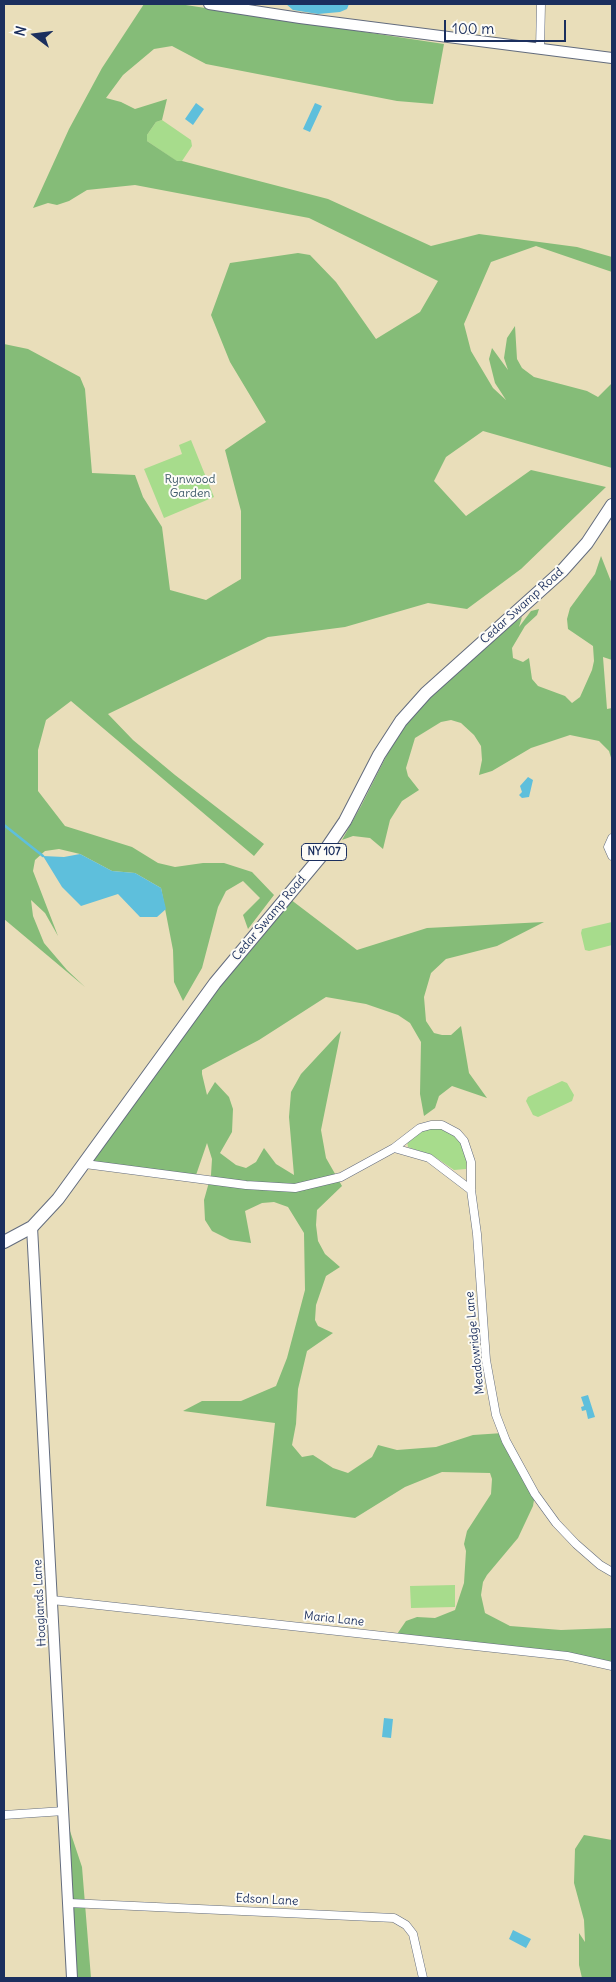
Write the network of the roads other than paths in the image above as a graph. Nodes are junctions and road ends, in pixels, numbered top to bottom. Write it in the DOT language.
graph roads {
  1 [pos="209,4"];
  2 [pos="541,4"];
  3 [pos="540,49"];
  4 [pos="612,58"];
  5 [pos="612,505"];
  6 [pos="612,838"];
  7 [pos="612,856"];
  8 [pos="394,1148"];
  9 [pos="85,1164"];
  10 [pos="471,1190"];
  11 [pos="32,1227"];
  12 [pos="4,1242"];
  13 [pos="612,1572"];
  14 [pos="52,1600"];
  15 [pos="612,1666"];
  16 [pos="64,1811"];
  17 [pos="4,1815"];
  18 [pos="68,1903"];
  19 [pos="72,1978"];
  20 [pos="423,1978"];
  1 -- 3 [label="street"];
  2 -- 3 [label="street"];
  3 -- 4 [label="street"];
  5 -- 9 [label="main road, Cedar Swamp Road / NY 107"];
  6 -- 7 [label="street"];
  8 -- 9 [label="street, Meadowridge Lane"];
  8 -- 10 [label="street"];
  8 -- 10 [label="street, Meadowridge Lane"];
  9 -- 11 [label="main road, Cedar Swamp Road / NY 107"];
  10 -- 13 [label="street, Meadowridge Lane"];
  11 -- 12 [label="main road, Cedar Swamp Road / NY 107"];
  11 -- 14 [label="street, Hoaglands Lane"];
  14 -- 15 [label="street, Maria Lane"];
  14 -- 16 [label="street, Hoaglands Lane"];
  16 -- 17 [label="street"];
  16 -- 18 [label="street, Hoaglands Lane"];
  18 -- 19 [label="street, Hoaglands Lane"];
  18 -- 20 [label="street, Edson Lane"];
}
